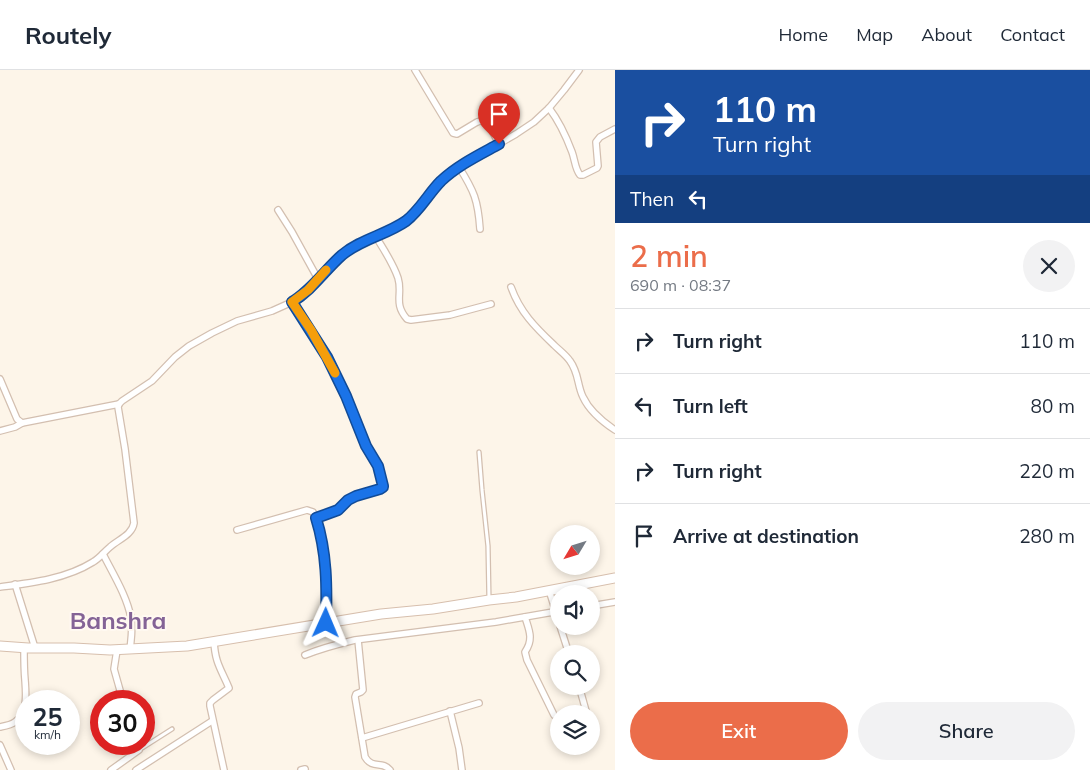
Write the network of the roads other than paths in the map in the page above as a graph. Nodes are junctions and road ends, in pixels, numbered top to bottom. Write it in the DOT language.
graph roads {
  1 [pos="415,70"];
  2 [pos="579,70"];
  3 [pos="549,108"];
  4 [pos="615,129"];
  5 [pos="499,144"];
  6 [pos="459,167"];
  7 [pos="278,210"];
  8 [pos="480,229"];
  9 [pos="376,237"];
  10 [pos="318,279"];
  11 [pos="510,287"];
  12 [pos="292,302"];
  13 [pos="491,304"];
  14 [pos="0,379"];
  15 [pos="119,404"];
  16 [pos="22,424"];
  17 [pos="615,430"];
  18 [pos="0,431"];
  19 [pos="479,452"];
  20 [pos="316,518"];
  21 [pos="237,530"];
  22 [pos="103,554"];
  23 [pos="615,578"];
  24 [pos="14,584"];
  25 [pos="585,585"];
  26 [pos="0,587"];
  27 [pos="550,593"];
  28 [pos="489,600"];
  29 [pos="615,602"];
  30 [pos="600,604"];
  31 [pos="550,611"];
  32 [pos="524,617"];
  33 [pos="326,623"];
  34 [pos="358,640"];
  35 [pos="214,641"];
  36 [pos="0,646"];
  37 [pos="24,648"];
  38 [pos="35,648"];
  39 [pos="117,650"];
  40 [pos="130,650"];
  41 [pos="305,655"];
  42 [pos="120,690"];
  43 [pos="478,703"];
  44 [pos="550,707"];
  45 [pos="450,711"];
  46 [pos="212,720"];
  47 [pos="0,727"];
  48 [pos="172,728"];
  49 [pos="155,738"];
  50 [pos="362,738"];
  51 [pos="0,746"];
  52 [pos="129,755"];
  53 [pos="11,770"];
  54 [pos="111,770"];
  55 [pos="136,770"];
  56 [pos="224,770"];
  57 [pos="390,770"];
  58 [pos="462,770"];
  1 -- 5 [label="street"];
  2 -- 3 [label="street"];
  3 -- 4 [label="street"];
  3 -- 5 [label="street"];
  5 -- 6 [label="street"];
  6 -- 8 [label="street"];
  6 -- 9 [label="street"];
  7 -- 10 [label="street"];
  9 -- 10 [label="street"];
  9 -- 13 [label="street"];
  10 -- 12 [label="street"];
  11 -- 17 [label="street"];
  12 -- 15 [label="street"];
  12 -- 20 [label="street"];
  14 -- 16 [label="street"];
  15 -- 16 [label="street"];
  15 -- 22 [label="street"];
  16 -- 18 [label="street"];
  19 -- 28 [label="lane"];
  20 -- 21 [label="street"];
  20 -- 33 [label="street"];
  22 -- 24 [label="street"];
  22 -- 40 [label="street"];
  23 -- 25 [label="main road"];
  24 -- 26 [label="street"];
  24 -- 38 [label="street"];
  27 -- 28 [label="main road"];
  28 -- 33 [label="main road"];
  29 -- 30 [label="street"];
  31 -- 32 [label="street"];
  32 -- 34 [label="street"];
  32 -- 44 [label="street"];
  33 -- 35 [label="main road"];
  34 -- 41 [label="street"];
  34 -- 50 [label="street"];
  35 -- 40 [label="main road"];
  35 -- 46 [label="street"];
  36 -- 37 [label="main road"];
  37 -- 38 [label="main road"];
  37 -- 47 [label="street"];
  38 -- 39 [label="main road"];
  39 -- 40 [label="main road"];
  39 -- 42 [label="street"];
  43 -- 45 [label="street"];
  45 -- 50 [label="street"];
  45 -- 58 [label="street"];
  46 -- 55 [label="street"];
  46 -- 56 [label="street"];
  48 -- 49 [label="lane"];
  50 -- 57 [label="street"];
  51 -- 53 [label="street"];
  52 -- 54 [label="street"];
}
